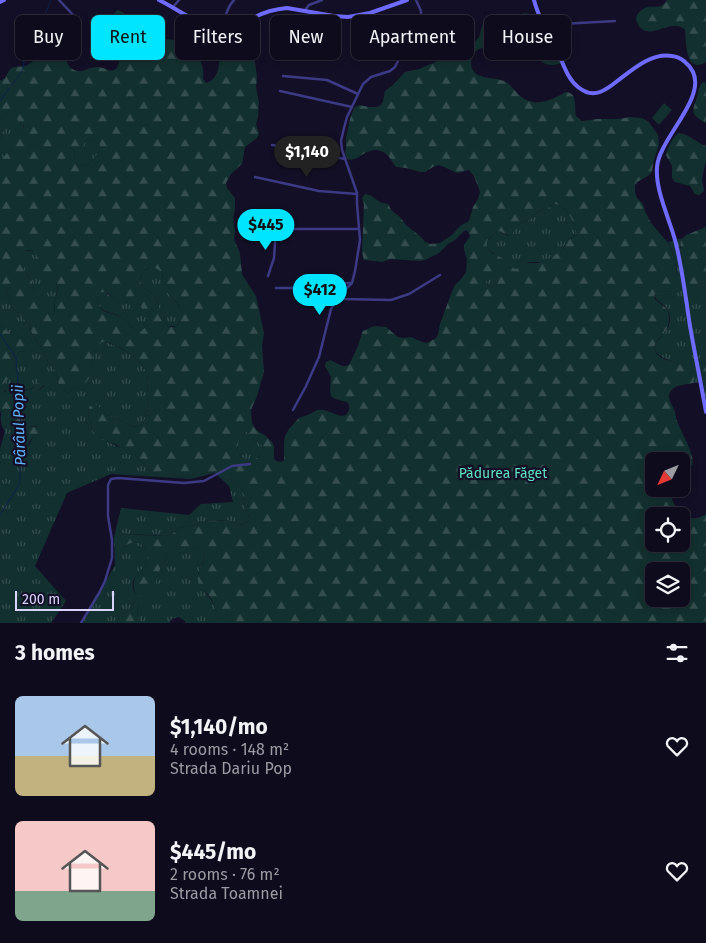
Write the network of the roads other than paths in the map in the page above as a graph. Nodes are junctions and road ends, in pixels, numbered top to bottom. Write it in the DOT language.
graph roads {
  1 [pos="4,0"];
  2 [pos="59,0"];
  3 [pos="159,0"];
  4 [pos="179,0"];
  5 [pos="322,0"];
  6 [pos="407,0"];
  7 [pos="416,0"];
  8 [pos="534,0"];
  9 [pos="232,1"];
  10 [pos="0,2"];
  11 [pos="173,7"];
  12 [pos="305,10"];
  13 [pos="73,15"];
  14 [pos="187,15"];
  15 [pos="225,15"];
  16 [pos="260,15"];
  17 [pos="540,15"];
  18 [pos="615,21"];
  19 [pos="571,23"];
  20 [pos="562,60"];
  21 [pos="283,76"];
  22 [pos="280,91"];
  23 [pos="358,94"];
  24 [pos="352,107"];
  25 [pos="272,144"];
  26 [pos="345,159"];
  27 [pos="255,177"];
  28 [pos="357,194"];
  29 [pos="268,229"];
  30 [pos="276,229"];
  31 [pos="360,229"];
  32 [pos="440,275"];
  33 [pos="268,276"];
  34 [pos="352,283"];
  35 [pos="276,288"];
  36 [pos="339,296"];
  37 [pos="293,410"];
  38 [pos="706,412"];
  39 [pos="250,464"];
  40 [pos="80,623"];
  1 -- 10 [label="main road"];
  2 -- 13 [label="street"];
  3 -- 11 [label="main road"];
  4 -- 11 [label="street"];
  5 -- 12 [label="street"];
  6 -- 12 [label="main road"];
  7 -- 23 [label="street"];
  8 -- 17 [label="main road"];
  9 -- 15 [label="street"];
  11 -- 14 [label="main road"];
  12 -- 16 [label="main road"];
  18 -- 19 [label="street"];
  20 -- 38 [label="main road"];
  21 -- 23 [label="street"];
  22 -- 24 [label="street"];
  23 -- 24 [label="street"];
  24 -- 26 [label="street"];
  25 -- 26 [label="street"];
  26 -- 28 [label="street"];
  27 -- 28 [label="street"];
  28 -- 31 [label="street"];
  29 -- 30 [label="street"];
  30 -- 31 [label="street"];
  30 -- 33 [label="street"];
  31 -- 34 [label="street"];
  32 -- 36 [label="street"];
  34 -- 35 [label="street"];
  34 -- 36 [label="street"];
  36 -- 37 [label="street"];
  39 -- 40 [label="street"];
}
